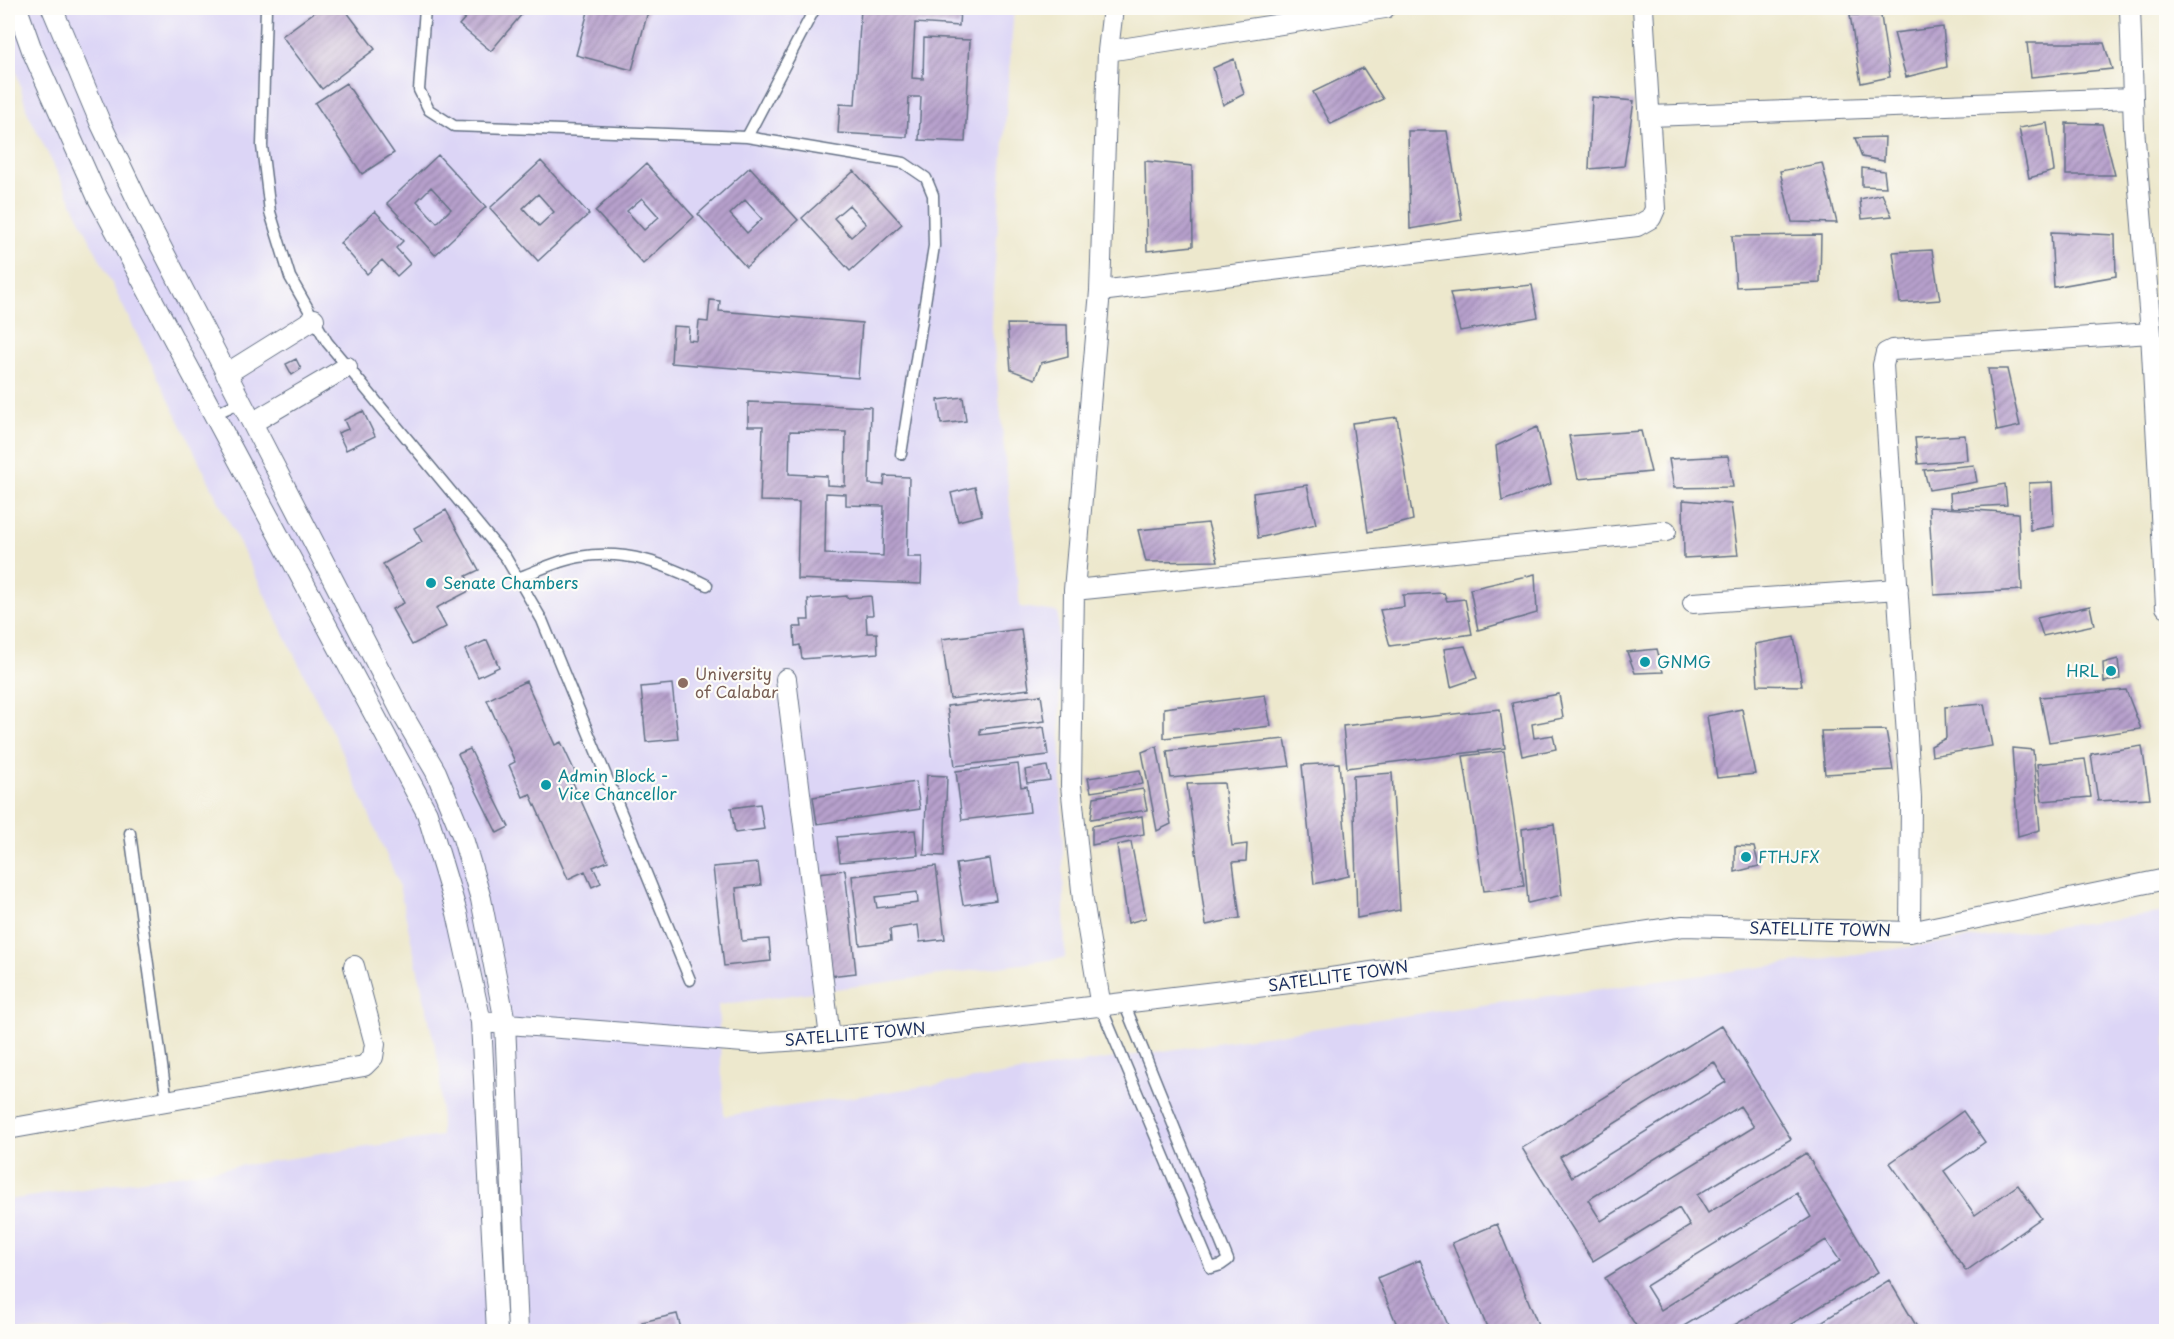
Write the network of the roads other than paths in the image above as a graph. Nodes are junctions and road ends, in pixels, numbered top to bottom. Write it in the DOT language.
graph roads {
  1 [pos="17,8"];
  2 [pos="52,8"];
  3 [pos="266,8"];
  4 [pos="425,8"];
  5 [pos="815,8"];
  6 [pos="1113,8"];
  7 [pos="1385,8"];
  8 [pos="1643,8"];
  9 [pos="2130,8"];
  10 [pos="1108,51"];
  11 [pos="2133,98"];
  12 [pos="1650,116"];
  13 [pos="747,137"];
  14 [pos="1100,291"];
  15 [pos="314,319"];
  16 [pos="2151,333"];
  17 [pos="347,367"];
  18 [pos="226,374"];
  19 [pos="241,402"];
  20 [pos="215,414"];
  21 [pos="252,423"];
  22 [pos="901,454"];
  23 [pos="1666,531"];
  24 [pos="518,578"];
  25 [pos="707,585"];
  26 [pos="1898,589"];
  27 [pos="1074,590"];
  28 [pos="1693,603"];
  29 [pos="2166,607"];
  30 [pos="786,679"];
  31 [pos="130,833"];
  32 [pos="2166,879"];
  33 [pos="1910,932"];
  34 [pos="354,966"];
  35 [pos="690,980"];
  36 [pos="1124,1003"];
  37 [pos="1101,1007"];
  38 [pos="481,1022"];
  39 [pos="505,1022"];
  40 [pos="830,1038"];
  41 [pos="167,1102"];
  42 [pos="8,1129"];
  43 [pos="497,1332"];
  44 [pos="518,1332"];
  1 -- 20 [label="street"];
  2 -- 18 [label="street"];
  3 -- 15 [label="lane"];
  4 -- 13 [label="lane"];
  5 -- 13 [label="lane"];
  6 -- 10 [label="street"];
  7 -- 10 [label="street"];
  8 -- 12 [label="street"];
  9 -- 11 [label="street"];
  10 -- 14 [label="street"];
  11 -- 12 [label="street"];
  11 -- 16 [label="street"];
  12 -- 14 [label="street"];
  13 -- 22 [label="lane"];
  14 -- 27 [label="street"];
  15 -- 17 [label="lane"];
  15 -- 18 [label="street"];
  16 -- 26 [label="street"];
  16 -- 29 [label="street"];
  17 -- 21 [label="street"];
  17 -- 24 [label="lane"];
  18 -- 19 [label="street"];
  19 -- 20 [label="lane"];
  19 -- 21 [label="street"];
  20 -- 38 [label="street"];
  21 -- 39 [label="street"];
  23 -- 27 [label="street"];
  24 -- 25 [label="lane"];
  24 -- 35 [label="lane"];
  26 -- 28 [label="street"];
  26 -- 33 [label="street"];
  27 -- 37 [label="street"];
  30 -- 40 [label="street"];
  31 -- 41 [label="lane"];
  32 -- 33 [label="street, SATELLITE TOWN"];
  33 -- 36 [label="street, SATELLITE TOWN"];
  34 -- 41 [label="street"];
  36 -- 37 [label="street, SATELLITE TOWN"];
  36 -- 37 [label="lane"];
  37 -- 40 [label="street, SATELLITE TOWN"];
  38 -- 39 [label="street, SATELLITE TOWN"];
  38 -- 43 [label="street"];
  39 -- 40 [label="street, SATELLITE TOWN"];
  39 -- 44 [label="street"];
  41 -- 42 [label="street"];
}
